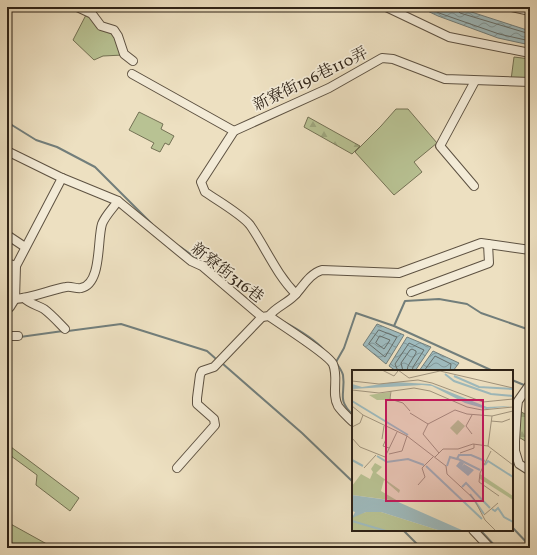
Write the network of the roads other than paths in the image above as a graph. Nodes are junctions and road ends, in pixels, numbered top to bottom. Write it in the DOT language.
graph roads {
  1 [pos="77,7"];
  2 [pos="386,7"];
  3 [pos="512,7"];
  4 [pos="530,11"];
  5 [pos="530,53"];
  6 [pos="133,61"];
  7 [pos="132,74"];
  8 [pos="475,81"];
  9 [pos="530,82"];
  10 [pos="234,131"];
  11 [pos="7,151"];
  12 [pos="62,178"];
  13 [pos="474,186"];
  14 [pos="118,201"];
  15 [pos="7,235"];
  16 [pos="488,244"];
  17 [pos="26,247"];
  18 [pos="530,250"];
  19 [pos="7,263"];
  20 [pos="16,266"];
  21 [pos="411,292"];
  22 [pos="296,294"];
  23 [pos="24,298"];
  24 [pos="15,299"];
  25 [pos="7,310"];
  26 [pos="266,317"];
  27 [pos="65,329"];
  28 [pos="7,336"];
  29 [pos="18,336"];
  30 [pos="530,384"];
  31 [pos="352,421"];
  32 [pos="177,468"];
  33 [pos="530,471"];
  34 [pos="474,531"];
  35 [pos="490,548"];
  1 -- 6 [label="street"];
  2 -- 5 [label="street"];
  3 -- 4 [label="street"];
  7 -- 10 [label="street"];
  8 -- 9 [label="street, 新寮街196巷110弄"];
  8 -- 10 [label="street, 新寮街196巷110弄"];
  8 -- 13 [label="street"];
  10 -- 22 [label="street"];
  11 -- 12 [label="street, 新寮街316巷"];
  12 -- 14 [label="street, 新寮街316巷"];
  12 -- 17 [label="street"];
  14 -- 23 [label="street"];
  14 -- 26 [label="street, 新寮街316巷"];
  15 -- 17 [label="street"];
  16 -- 18 [label="street, 新寮街316巷"];
  16 -- 21 [label="street"];
  16 -- 22 [label="street, 新寮街316巷"];
  17 -- 20 [label="street"];
  19 -- 20 [label="street"];
  20 -- 24 [label="street"];
  22 -- 26 [label="street, 新寮街316巷"];
  23 -- 24 [label="street"];
  23 -- 27 [label="street"];
  24 -- 25 [label="street"];
  26 -- 31 [label="street"];
  26 -- 32 [label="street"];
  28 -- 29 [label="street"];
  30 -- 33 [label="street"];
  34 -- 35 [label="street"];
}
